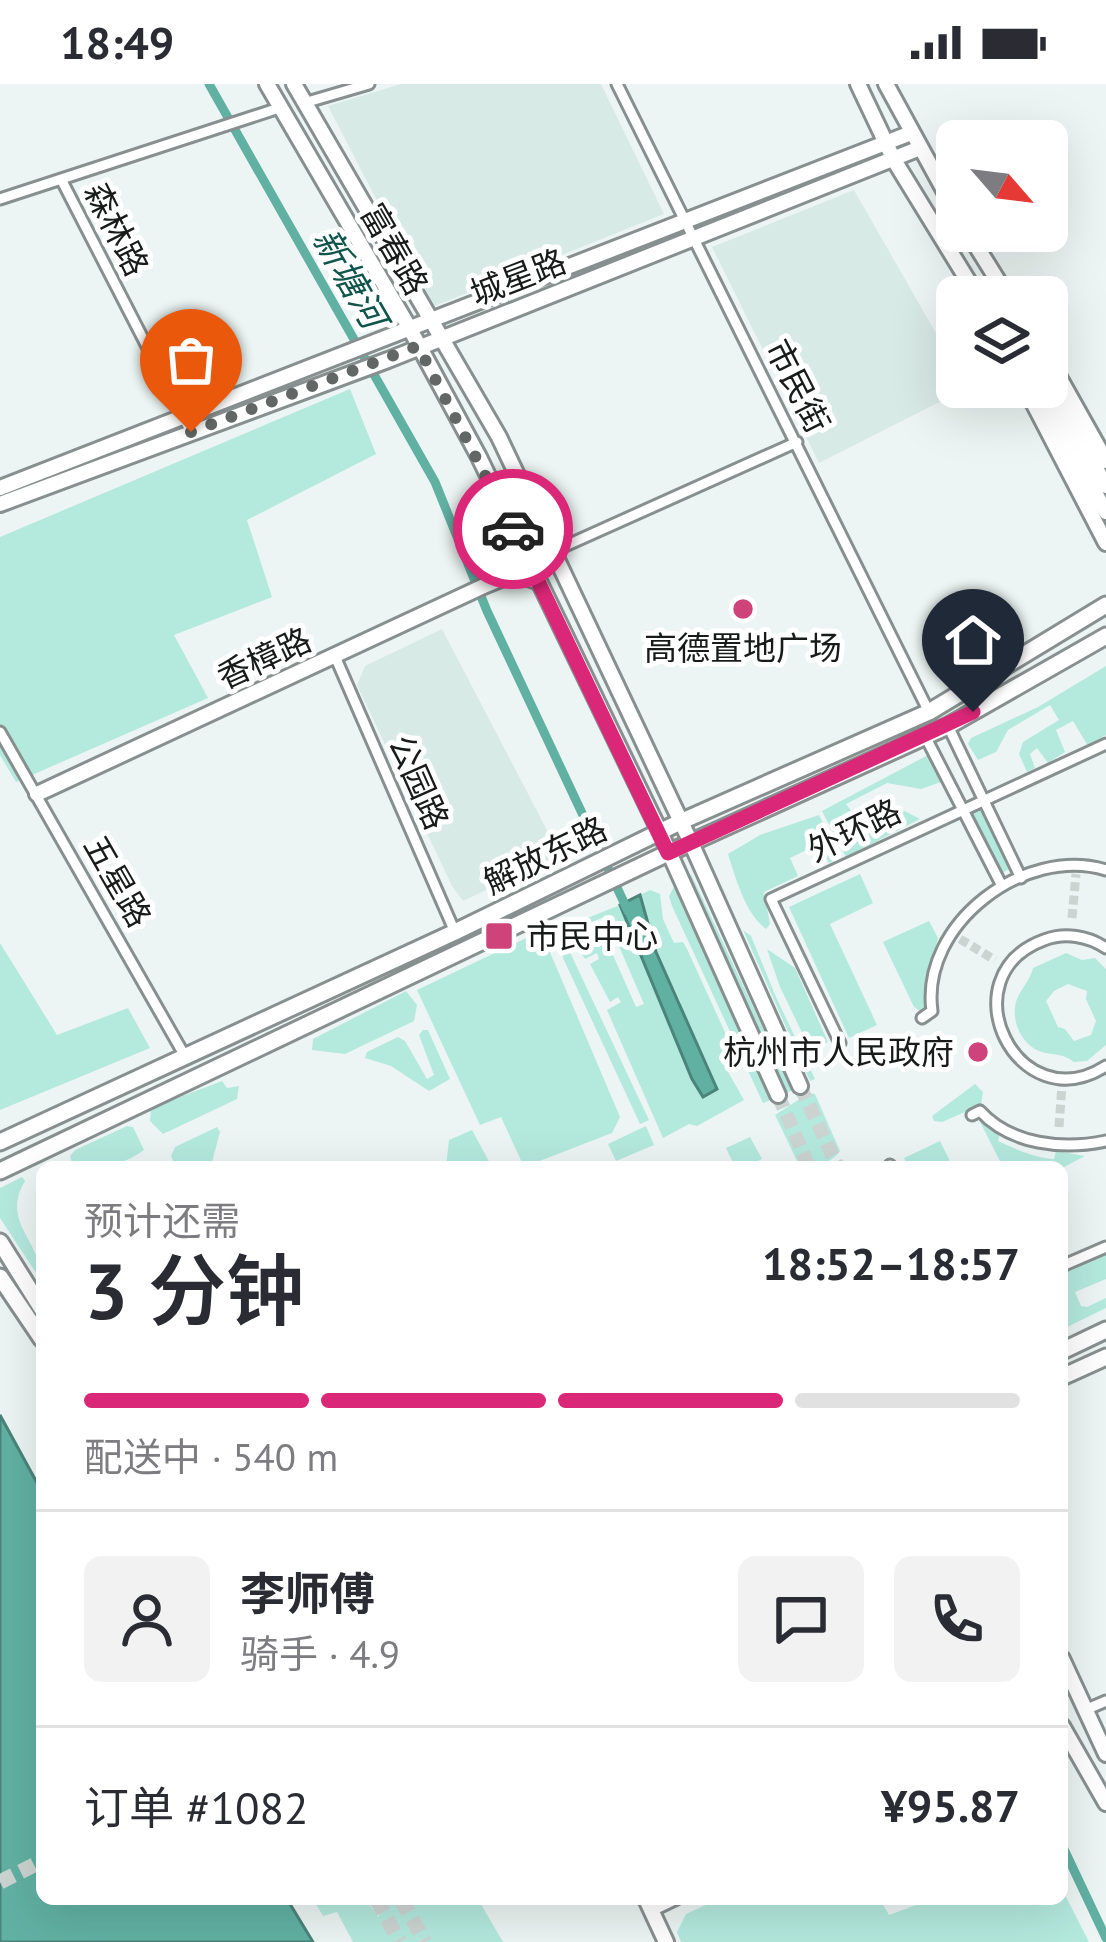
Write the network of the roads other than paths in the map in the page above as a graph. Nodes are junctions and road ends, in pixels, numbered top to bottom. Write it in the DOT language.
graph roads {
  1 [pos="267,84"];
  2 [pos="294,84"];
  3 [pos="369,84"];
  4 [pos="617,84"];
  5 [pos="858,84"];
  6 [pos="886,84"];
  7 [pos="304,103"];
  8 [pos="279,108"];
  9 [pos="911,133"];
  10 [pos="886,143"];
  11 [pos="920,148"];
  12 [pos="894,160"];
  13 [pos="936,177"];
  14 [pos="61,179"];
  15 [pos="0,199"];
  16 [pos="684,220"];
  17 [pos="693,238"];
  18 [pos="967,276"];
  19 [pos="429,320"];
  20 [pos="410,329"];
  21 [pos="438,338"];
  22 [pos="418,346"];
  23 [pos="1068,393"];
  24 [pos="1035,408"];
  25 [pos="1046,408"];
  26 [pos="1062,408"];
  27 [pos="182,418"];
  28 [pos="191,432"];
  29 [pos="797,442"];
  30 [pos="1106,461"];
  31 [pos="1106,486"];
  32 [pos="0,488"];
  33 [pos="0,504"];
  34 [pos="1106,512"];
  35 [pos="1106,543"];
  36 [pos="522,547"];
  37 [pos="554,551"];
  38 [pos="515,573"];
  39 [pos="539,582"];
  40 [pos="1106,605"];
  41 [pos="1106,636"];
  42 [pos="334,654"];
  43 [pos="929,712"];
  44 [pos="948,726"];
  45 [pos="0,732"];
  46 [pos="925,736"];
  47 [pos="1106,744"];
  48 [pos="37,794"];
  49 [pos="984,798"];
  50 [pos="962,808"];
  51 [pos="680,822"];
  52 [pos="660,832"];
  53 [pos="692,845"];
  54 [pos="668,853"];
  55 [pos="1106,870"];
  56 [pos="1021,878"];
  57 [pos="1002,886"];
  58 [pos="1072,918"];
  59 [pos="455,932"];
  60 [pos="1073,935"];
  61 [pos="1106,948"];
  62 [pos="995,960"];
  63 [pos="1008,968"];
  64 [pos="922,1018"];
  65 [pos="840,1043"];
  66 [pos="186,1058"];
  67 [pos="1106,1066"];
  68 [pos="800,1086"];
  69 [pos="778,1095"];
  70 [pos="972,1115"];
  71 [pos="1059,1127"];
  72 [pos="1106,1141"];
  73 [pos="0,1142"];
  74 [pos="1058,1144"];
  75 [pos="0,1171"];
  76 [pos="0,1242"];
  77 [pos="1106,1247"];
  78 [pos="1068,1263"];
  79 [pos="0,1277"];
  80 [pos="36,1299"];
  81 [pos="36,1330"];
  82 [pos="1106,1330"];
  83 [pos="1068,1348"];
  84 [pos="1106,1357"];
  85 [pos="1068,1375"];
  86 [pos="1068,1672"];
  87 [pos="1106,1701"];
  88 [pos="1085,1710"];
  89 [pos="1068,1736"];
  90 [pos="1106,1754"];
  91 [pos="1106,1803"];
  92 [pos="649,1905"];
  93 [pos="666,1942"];
  1 -- 8 [label="main road, 富春路"];
  2 -- 7 [label="main road, 富春路"];
  3 -- 7 [label="street"];
  4 -- 16 [label="street, 市民街"];
  5 -- 10 [label="main road"];
  6 -- 9 [label="main road"];
  7 -- 19 [label="main road, 富春路"];
  8 -- 14 [label="street"];
  8 -- 20 [label="main road, 富春路"];
  9 -- 10 [label="main road, 城星路"];
  9 -- 11 [label="main road"];
  10 -- 12 [label="main road"];
  10 -- 16 [label="main road, 城星路"];
  11 -- 12 [label="main road, 城星路"];
  11 -- 13 [label="main road"];
  12 -- 17 [label="main road, 城星路"];
  12 -- 18 [label="main road"];
  14 -- 15 [label="street"];
  14 -- 27 [label="street, 森林路"];
  16 -- 17 [label="street, 市民街"];
  16 -- 19 [label="main road, 城星路"];
  17 -- 21 [label="main road, 城星路"];
  17 -- 29 [label="street, 市民街"];
  19 -- 20 [label="main road, 城星路"];
  19 -- 21 [label="main road, 富春路"];
  20 -- 22 [label="main road, 富春路"];
  20 -- 27 [label="main road, 城星路"];
  21 -- 22 [label="main road, 城星路"];
  21 -- 37 [label="main road, 富春路"];
  22 -- 28 [label="main road, 城星路"];
  22 -- 36 [label="main road, 富春路"];
  23 -- 30 [label="main road"];
  24 -- 35 [label="main road"];
  25 -- 34 [label="main road"];
  26 -- 31 [label="main road"];
  27 -- 28 [label="street, 森林路"];
  27 -- 32 [label="main road, 城星路"];
  28 -- 33 [label="main road, 城星路"];
  29 -- 37 [label="street"];
  29 -- 43 [label="street, 市民街"];
  36 -- 38 [label="main road"];
  36 -- 39 [label="main road, 富春路"];
  37 -- 51 [label="main road, 富春路"];
  38 -- 39 [label="main road"];
  38 -- 42 [label="main road, 香樟路"];
  39 -- 52 [label="main road, 富春路"];
  40 -- 43 [label="main road, 解放东路"];
  41 -- 44 [label="main road, 解放东路"];
  42 -- 48 [label="main road, 香樟路"];
  42 -- 59 [label="street, 公园路"];
  43 -- 51 [label="main road, 解放东路"];
  44 -- 46 [label="main road, 解放东路"];
  44 -- 49 [label="street"];
  45 -- 48 [label="street, 五星路"];
  46 -- 50 [label="street"];
  46 -- 53 [label="main road, 解放东路"];
  47 -- 49 [label="street, 外环路"];
  48 -- 66 [label="street, 五星路"];
  49 -- 50 [label="street, 外环路"];
  49 -- 56 [label="street"];
  50 -- 57 [label="street"];
  50 -- 65 [label="street, 外环路"];
  51 -- 52 [label="main road, 解放东路"];
  51 -- 53 [label="main road, 富春路"];
  52 -- 54 [label="main road, 富春路"];
  52 -- 59 [label="main road, 解放东路"];
  53 -- 54 [label="main road, 解放东路"];
  53 -- 68 [label="main road, 富春路"];
  54 -- 69 [label="main road, 富春路"];
  54 -- 75 [label="main road, 解放东路"];
  55 -- 56 [label="street"];
  56 -- 57 [label="street"];
  57 -- 64 [label="street"];
  58 -- 60 [label="street"];
  59 -- 66 [label="main road, 解放东路"];
  60 -- 61 [label="street"];
  60 -- 63 [label="street"];
  62 -- 63 [label="street"];
  63 -- 67 [label="street"];
  66 -- 73 [label="main road, 解放东路"];
  70 -- 74 [label="street"];
  71 -- 74 [label="street"];
  72 -- 74 [label="street"];
  76 -- 80 [label="main road"];
  77 -- 78 [label="street"];
  79 -- 81 [label="main road"];
  82 -- 83 [label="main road"];
  84 -- 85 [label="main road"];
  86 -- 88 [label="main road"];
  87 -- 88 [label="street"];
  88 -- 90 [label="main road"];
  89 -- 91 [label="main road"];
  92 -- 93 [label="main road"];
}
